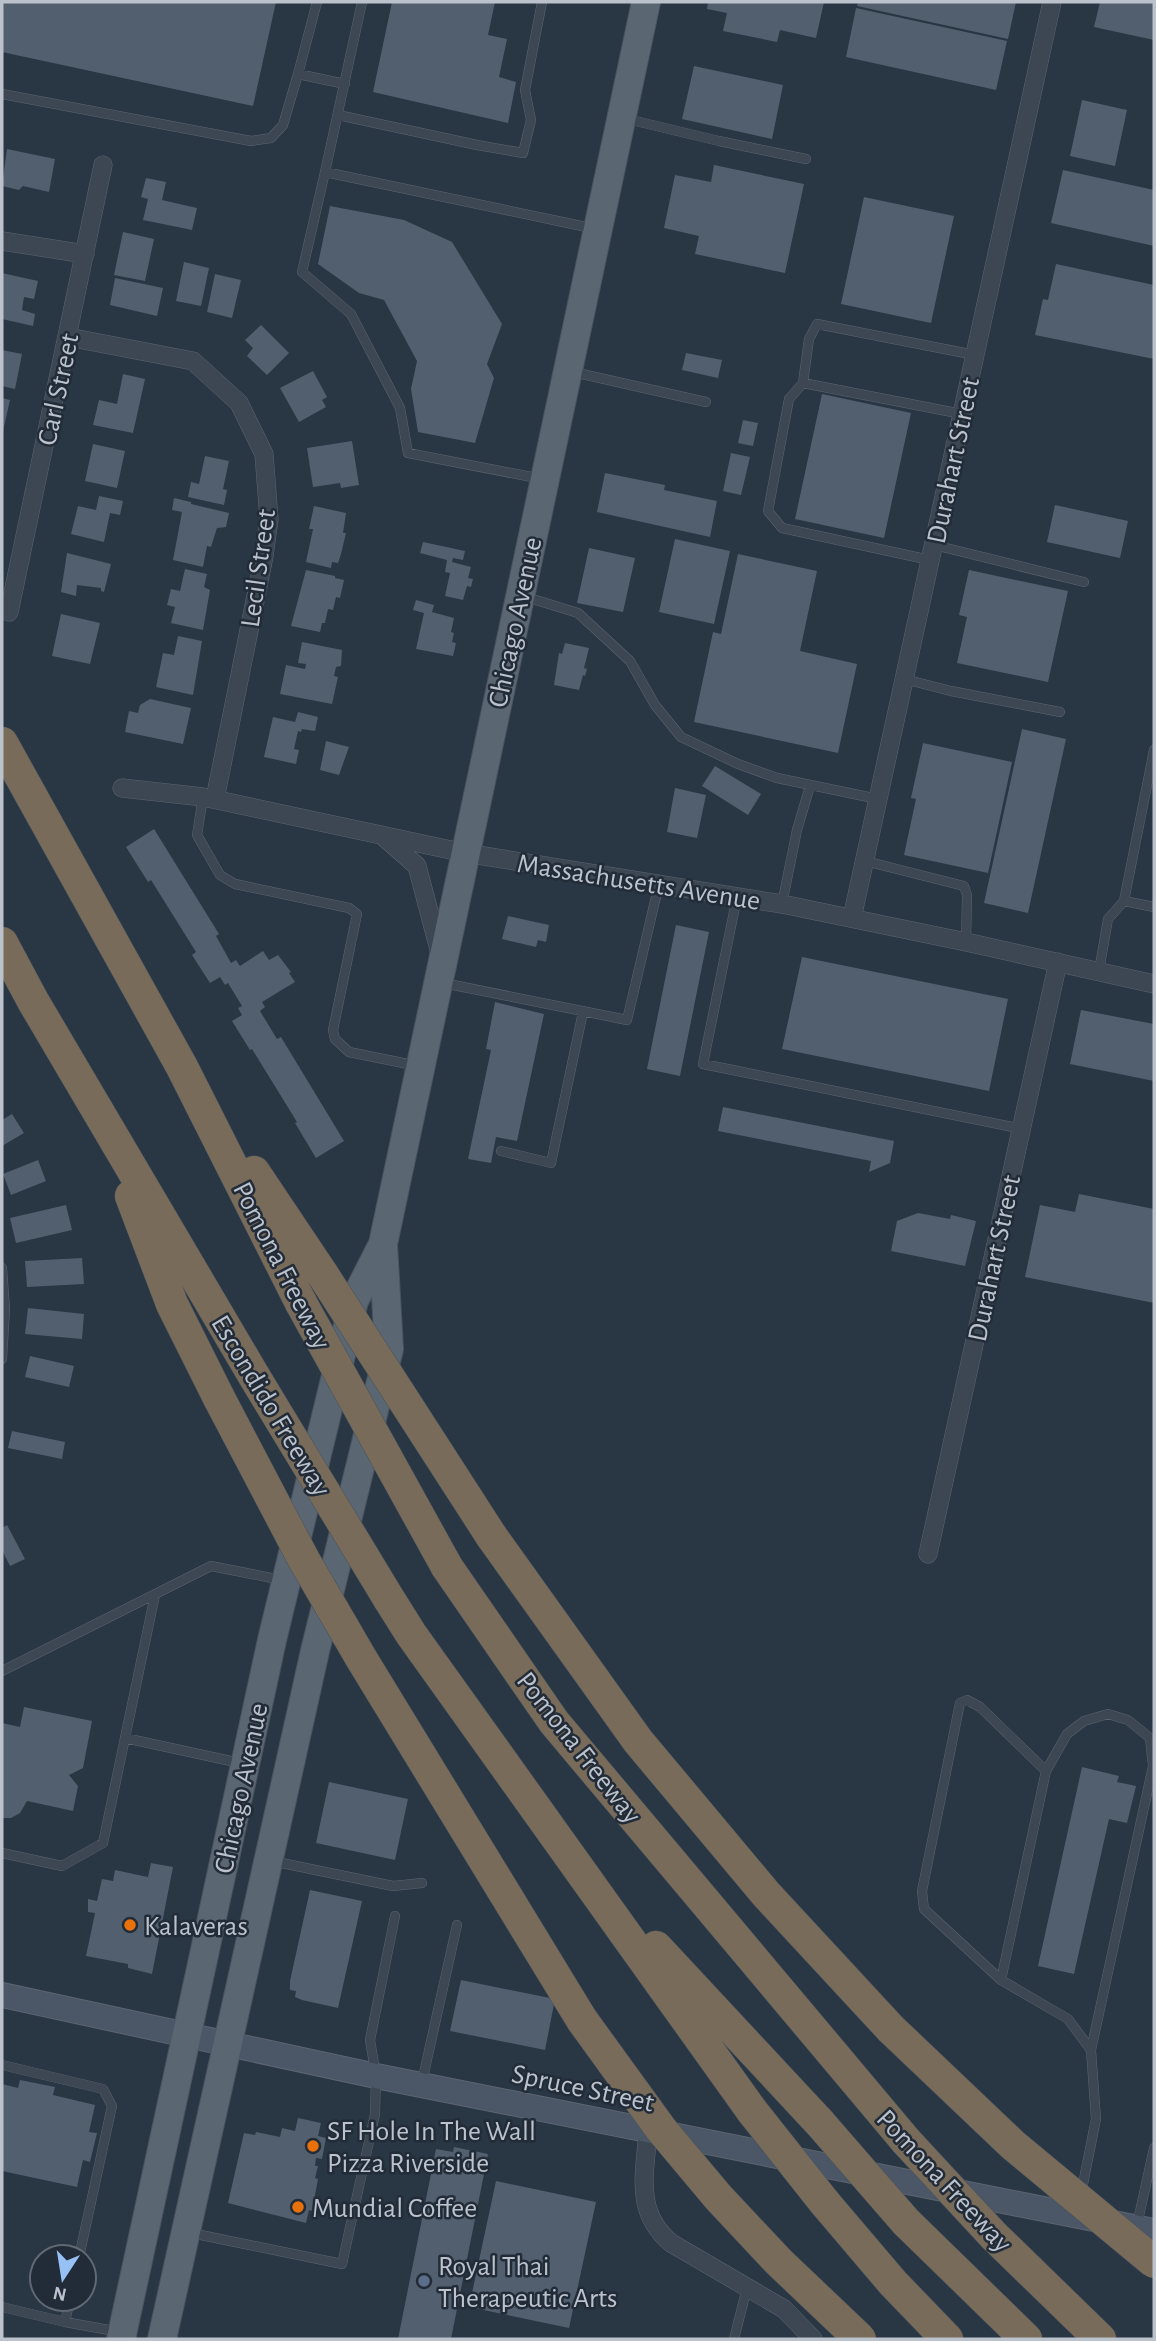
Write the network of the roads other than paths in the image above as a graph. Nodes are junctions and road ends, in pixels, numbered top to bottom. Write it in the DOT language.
graph roads {
  1 [pos="317,2"];
  2 [pos="362,2"];
  3 [pos="542,2"];
  4 [pos="646,2"];
  5 [pos="1052,2"];
  6 [pos="298,75"];
  7 [pos="345,84"];
  8 [pos="2,94"];
  9 [pos="338,116"];
  10 [pos="622,117"];
  11 [pos="806,159"];
  12 [pos="103,165"];
  13 [pos="325,172"];
  14 [pos="598,229"];
  15 [pos="2,241"];
  16 [pos="85,254"];
  17 [pos="68,337"];
  18 [pos="975,355"];
  19 [pos="568,371"];
  20 [pos="803,383"];
  21 [pos="706,402"];
  22 [pos="962,414"];
  23 [pos="544,479"];
  24 [pos="932,552"];
  25 [pos="1084,582"];
  26 [pos="520,596"];
  27 [pos="9,612"];
  28 [pos="904,679"];
  29 [pos="1060,712"];
  30 [pos="2,743"];
  31 [pos="1154,750"];
  32 [pos="810,786"];
  33 [pos="122,789"];
  34 [pos="209,798"];
  35 [pos="878,799"];
  36 [pos="382,835"];
  37 [pos="465,853"];
  38 [pos="865,862"];
  39 [pos="659,884"];
  40 [pos="737,897"];
  41 [pos="1124,901"];
  42 [pos="782,904"];
  43 [pos="1154,907"];
  44 [pos="852,918"];
  45 [pos="965,942"];
  46 [pos="2,943"];
  47 [pos="1058,962"];
  48 [pos="1099,971"];
  49 [pos="440,972"];
  50 [pos="1154,984"];
  51 [pos="583,1012"];
  52 [pos="182,1067"];
  53 [pos="420,1067"];
  54 [pos="97,1110"];
  55 [pos="1022,1129"];
  56 [pos="501,1151"];
  57 [pos="383,1244"];
  58 [pos="2,1268"];
  59 [pos="2,1359"];
  60 [pos="928,1554"];
  61 [pos="288,1581"];
  62 [pos="155,1595"];
  63 [pos="2,1671"];
  64 [pos="125,1738"];
  65 [pos="246,1764"];
  66 [pos="1046,1771"];
  67 [pos="566,1851"];
  68 [pos="2,1853"];
  69 [pos="269,1861"];
  70 [pos="422,1883"];
  71 [pos="395,1916"];
  72 [pos="457,1925"];
  73 [pos="1002,1980"];
  74 [pos="2,1995"];
  75 [pos="187,2036"];
  76 [pos="228,2045"];
  77 [pos="1090,2050"];
  78 [pos="2,2065"];
  79 [pos="376,2076"];
  80 [pos="422,2084"];
  81 [pos="648,2131"];
  82 [pos="1154,2148"];
  83 [pos="1077,2216"];
  84 [pos="1145,2229"];
  85 [pos="185,2232"];
  86 [pos="82,2243"];
  87 [pos="1154,2263"];
  88 [pos="747,2288"];
  89 [pos="2,2307"];
  90 [pos="67,2313"];
  91 [pos="65,2322"];
  92 [pos="122,2336"];
  93 [pos="162,2339"];
  94 [pos="734,2339"];
  95 [pos="813,2339"];
  96 [pos="860,2339"];
  97 [pos="947,2339"];
  98 [pos="1026,2339"];
  99 [pos="1102,2339"];
  1 -- 6 [label="lane"];
  2 -- 7 [label="lane"];
  3 -- 9 [label="lane"];
  4 -- 10 [label="main road, Chicago Avenue"];
  5 -- 18 [label="street, Durahart Street"];
  6 -- 7 [label="lane"];
  6 -- 8 [label="lane"];
  7 -- 9 [label="lane"];
  9 -- 13 [label="lane"];
  10 -- 11 [label="lane"];
  10 -- 14 [label="main road, Chicago Avenue"];
  12 -- 16 [label="street, Carl Street"];
  13 -- 14 [label="lane"];
  13 -- 23 [label="lane"];
  14 -- 19 [label="main road, Chicago Avenue"];
  15 -- 16 [label="street"];
  16 -- 17 [label="street, Carl Street"];
  17 -- 27 [label="street, Carl Street"];
  17 -- 34 [label="street, Lecil Street"];
  18 -- 20 [label="lane"];
  18 -- 22 [label="street, Durahart Street"];
  19 -- 21 [label="lane"];
  19 -- 23 [label="main road, Chicago Avenue"];
  20 -- 22 [label="lane"];
  20 -- 24 [label="lane"];
  22 -- 24 [label="street, Durahart Street"];
  23 -- 26 [label="main road, Chicago Avenue"];
  24 -- 25 [label="lane"];
  24 -- 28 [label="street, Durahart Street"];
  26 -- 32 [label="lane"];
  26 -- 37 [label="main road, Chicago Avenue"];
  28 -- 29 [label="lane"];
  28 -- 35 [label="street, Durahart Street"];
  30 -- 52 [label="highway"];
  31 -- 41 [label="lane"];
  32 -- 35 [label="lane"];
  32 -- 42 [label="lane"];
  33 -- 34 [label="street, Massachusetts Avenue"];
  34 -- 36 [label="street, Massachusetts Avenue"];
  34 -- 53 [label="lane"];
  35 -- 38 [label="street, Durahart Street"];
  36 -- 37 [label="street, Massachusetts Avenue"];
  36 -- 49 [label="street"];
  37 -- 39 [label="street, Massachusetts Avenue"];
  37 -- 49 [label="main road, Chicago Avenue"];
  38 -- 44 [label="street, Durahart Street"];
  38 -- 45 [label="lane"];
  39 -- 40 [label="street, Massachusetts Avenue"];
  39 -- 51 [label="lane"];
  40 -- 42 [label="street, Massachusetts Avenue"];
  40 -- 55 [label="lane"];
  41 -- 43 [label="lane"];
  41 -- 48 [label="lane"];
  42 -- 44 [label="street, Massachusetts Avenue"];
  44 -- 45 [label="street, Massachusetts Avenue"];
  45 -- 47 [label="street, Massachusetts Avenue"];
  46 -- 54 [label="highway, Escondido Freeway"];
  47 -- 48 [label="street, Massachusetts Avenue"];
  47 -- 55 [label="street, Durahart Street"];
  48 -- 50 [label="street, Massachusetts Avenue"];
  49 -- 51 [label="lane"];
  49 -- 53 [label="main road, Chicago Avenue"];
  51 -- 56 [label="lane"];
  52 -- 87 [label="highway, bridge"];
  52 -- 99 [label="highway, Pomona Freeway, bridge"];
  53 -- 57 [label="main road, Chicago Avenue"];
  54 -- 67 [label="highway, Escondido Freeway, bridge"];
  54 -- 96 [label="highway, bridge"];
  55 -- 60 [label="street, Durahart Street"];
  57 -- 61 [label="main road, Chicago Avenue"];
  57 -- 69 [label="main road, Chicago Avenue"];
  58 -- 59 [label="lane"];
  61 -- 62 [label="lane"];
  61 -- 65 [label="main road, Chicago Avenue"];
  62 -- 63 [label="lane"];
  62 -- 64 [label="lane"];
  64 -- 65 [label="lane"];
  64 -- 68 [label="lane"];
  65 -- 75 [label="main road, Chicago Avenue"];
  66 -- 73 [label="lane"];
  66 -- 73 [label="lane"];
  66 -- 77 [label="lane"];
  67 -- 97 [label="highway, bridge"];
  67 -- 98 [label="highway, Pomona Freeway, bridge"];
  69 -- 70 [label="lane"];
  69 -- 76 [label="main road, Chicago Avenue"];
  71 -- 79 [label="lane"];
  72 -- 80 [label="lane"];
  73 -- 77 [label="lane"];
  74 -- 75 [label="main road, Spruce Street"];
  75 -- 76 [label="main road, Spruce Street"];
  75 -- 92 [label="main road, Chicago Avenue"];
  76 -- 79 [label="main road, Spruce Street"];
  76 -- 85 [label="main road, Chicago Avenue"];
  77 -- 83 [label="lane"];
  78 -- 86 [label="lane"];
  79 -- 80 [label="main road, Spruce Street"];
  79 -- 85 [label="lane"];
  80 -- 81 [label="main road, Spruce Street"];
  81 -- 83 [label="main road, Spruce Street"];
  81 -- 88 [label="street"];
  82 -- 84 [label="lane"];
  83 -- 84 [label="main road, Spruce Street"];
  85 -- 93 [label="main road, Chicago Avenue"];
  88 -- 94 [label="lane"];
  88 -- 95 [label="street"];
  89 -- 91 [label="lane"];
  90 -- 91 [label="lane"];
  91 -- 92 [label="lane"];
}
